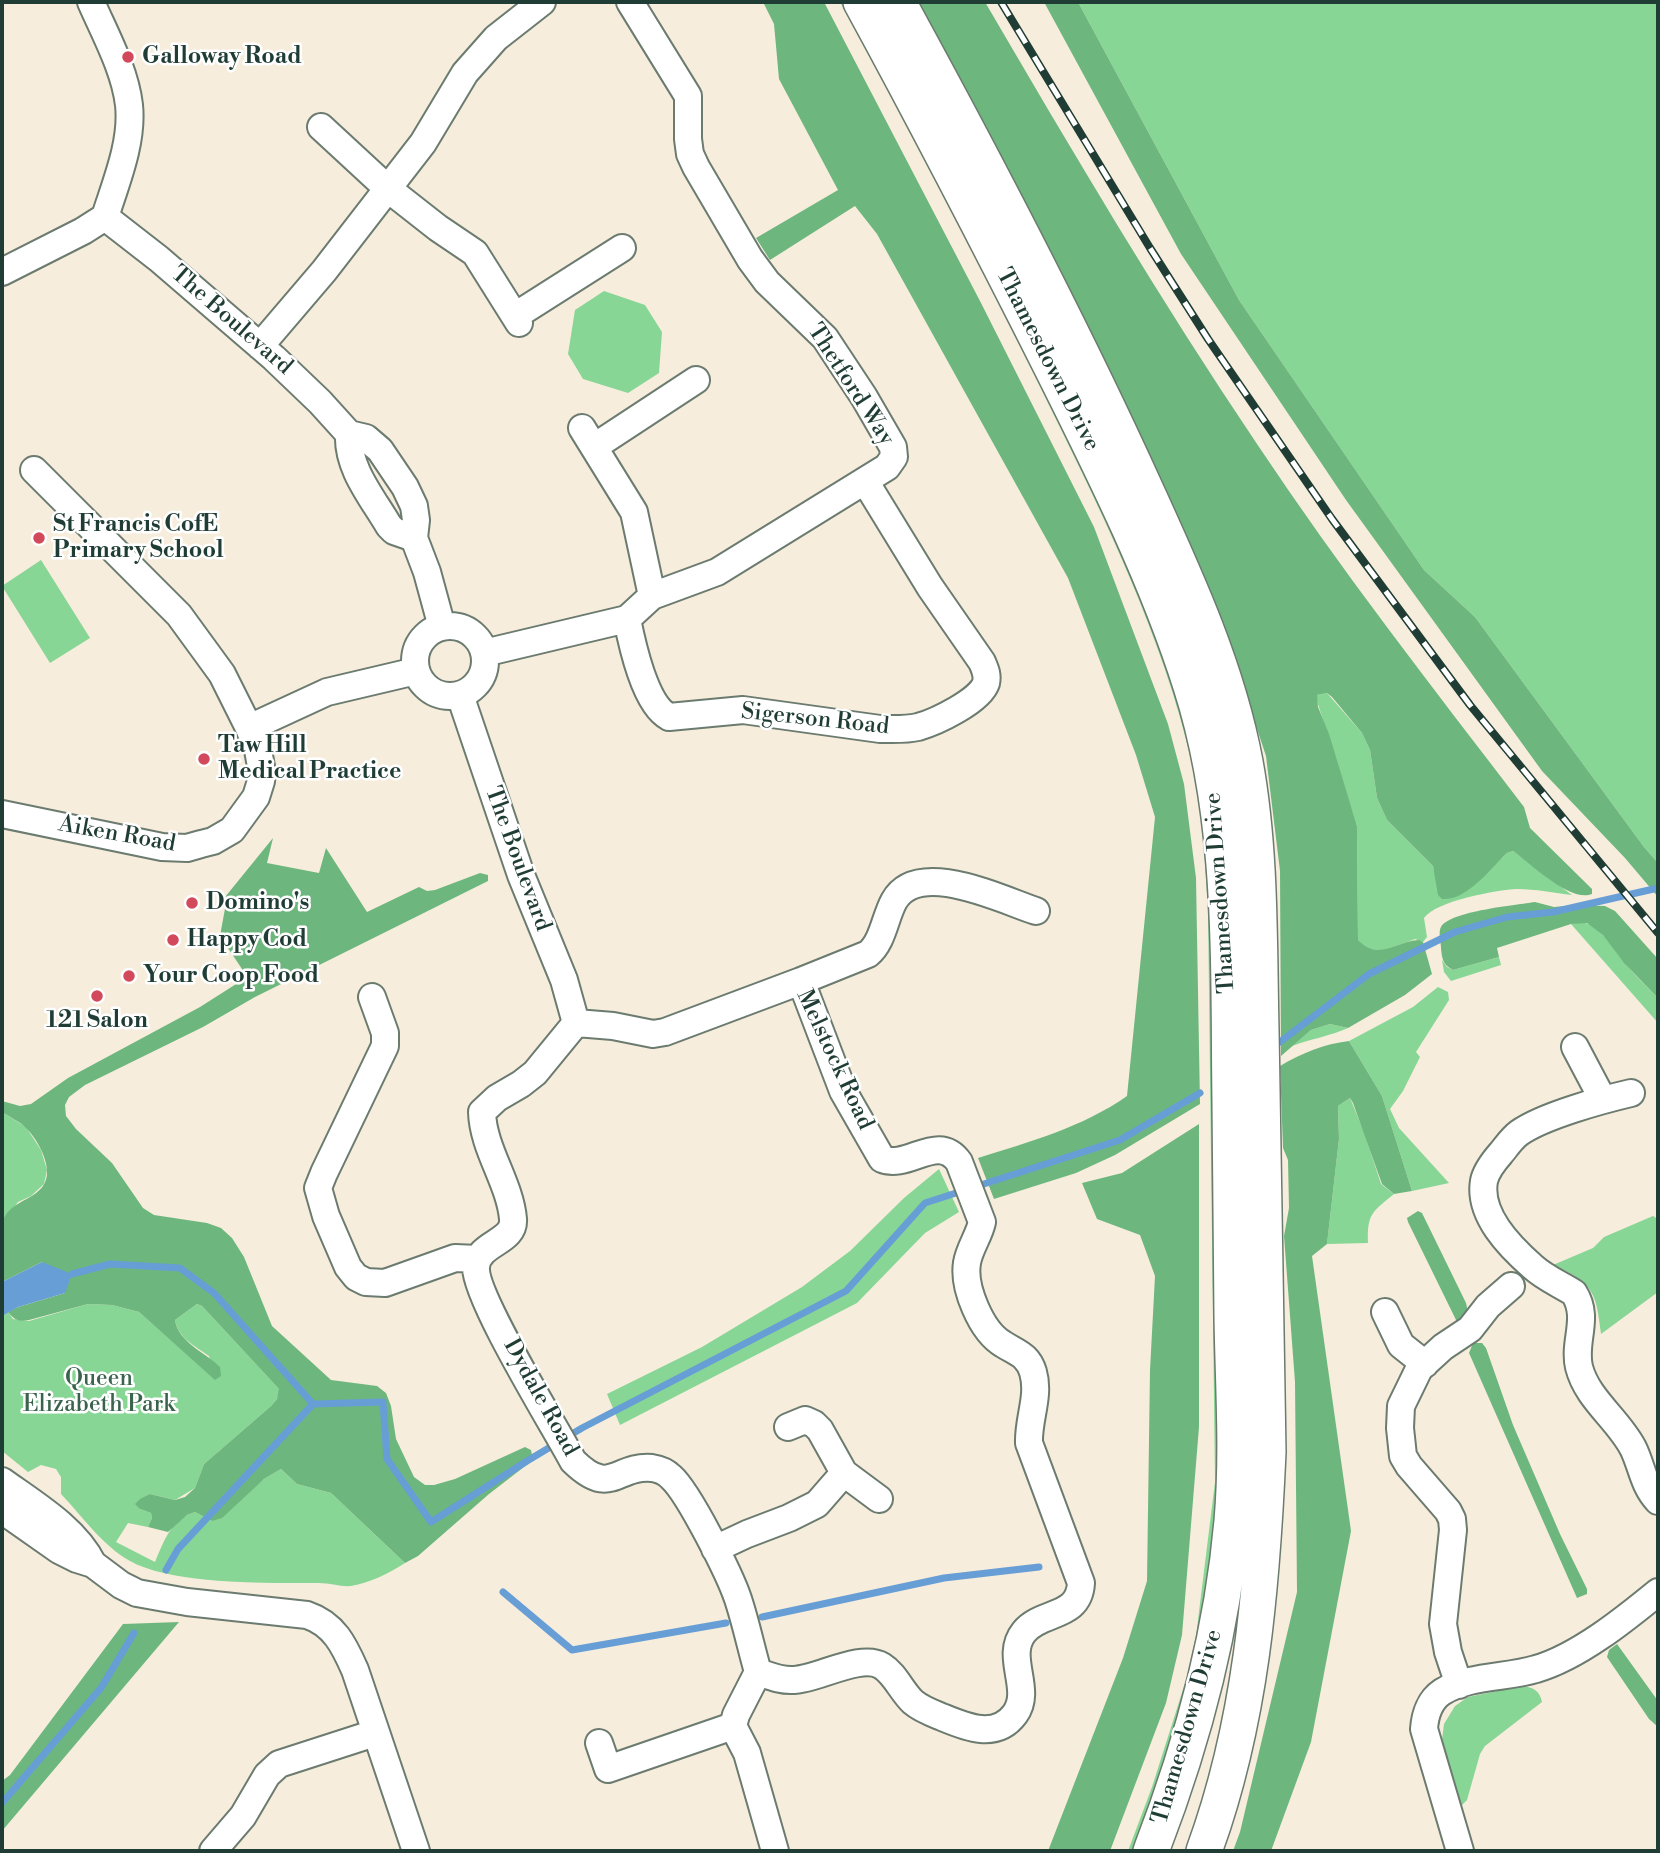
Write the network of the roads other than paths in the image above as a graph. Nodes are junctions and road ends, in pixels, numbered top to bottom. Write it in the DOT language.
graph roads {
  1 [pos="92,2"];
  2 [pos="542,2"];
  3 [pos="630,2"];
  4 [pos="861,2"];
  5 [pos="898,2"];
  6 [pos="320,127"];
  7 [pos="387,188"];
  8 [pos="105,217"];
  9 [pos="622,248"];
  10 [pos="2,272"];
  11 [pos="260,346"];
  12 [pos="696,380"];
  13 [pos="34,470"];
  14 [pos="864,481"];
  15 [pos="652,596"];
  16 [pos="627,619"];
  17 [pos="442,627"];
  18 [pos="484,653"];
  19 [pos="416,671"];
  20 [pos="460,695"];
  21 [pos="249,728"];
  22 [pos="2,814"];
  23 [pos="1036,911"];
  24 [pos="801,981"];
  25 [pos="372,997"];
  26 [pos="576,1023"];
  27 [pos="1575,1047"];
  28 [pos="1631,1093"];
  29 [pos="1603,1100"];
  30 [pos="478,1259"];
  31 [pos="1511,1286"];
  32 [pos="1385,1312"];
  33 [pos="1425,1364"];
  34 [pos="788,1427"];
  35 [pos="844,1473"];
  36 [pos="2,1481"];
  37 [pos="878,1499"];
  38 [pos="1658,1501"];
  39 [pos="2,1510"];
  40 [pos="715,1549"];
  41 [pos="93,1564"];
  42 [pos="1658,1592"];
  43 [pos="758,1672"];
  44 [pos="1459,1685"];
  45 [pos="1245,1699"];
  46 [pos="733,1726"];
  47 [pos="375,1733"];
  48 [pos="599,1743"];
  49 [pos="214,1851"];
  50 [pos="416,1851"];
  51 [pos="775,1851"];
  52 [pos="1151,1851"];
  53 [pos="1181,1851"];
  54 [pos="1204,1851"];
  55 [pos="1460,1851"];
  1 -- 8 [label="street"];
  2 -- 7 [label="street"];
  3 -- 14 [label="street, Thetford Way"];
  4 -- 52 [label="main road, Thamesdown Drive"];
  5 -- 45 [label="main road, Thamesdown Drive"];
  6 -- 7 [label="street"];
  7 -- 9 [label="street"];
  7 -- 11 [label="street"];
  8 -- 10 [label="street"];
  8 -- 11 [label="street, The Boulevard"];
  11 -- 17 [label="street, The Boulevard"];
  12 -- 15 [label="street"];
  13 -- 21 [label="street, Aiken Road"];
  14 -- 15 [label="street, Thetford Way"];
  14 -- 16 [label="street, Sigerson Road"];
  15 -- 16 [label="street, Thetford Way"];
  16 -- 18 [label="street, Thetford Way"];
  17 -- 18 [label="street"];
  17 -- 19 [label="street"];
  18 -- 20 [label="street"];
  19 -- 20 [label="street"];
  19 -- 21 [label="street"];
  20 -- 26 [label="street, The Boulevard"];
  21 -- 22 [label="street, Aiken Road"];
  23 -- 24 [label="street"];
  24 -- 26 [label="street, Melstock Road"];
  24 -- 43 [label="street, Melstock Road"];
  25 -- 30 [label="street"];
  26 -- 30 [label="street"];
  27 -- 29 [label="street"];
  28 -- 29 [label="street"];
  29 -- 38 [label="street"];
  30 -- 40 [label="street, Dydale Road"];
  31 -- 33 [label="street"];
  32 -- 33 [label="street"];
  33 -- 44 [label="street"];
  34 -- 35 [label="street"];
  35 -- 37 [label="street"];
  35 -- 40 [label="street"];
  36 -- 41 [label="street"];
  39 -- 41 [label="street"];
  40 -- 43 [label="street, Dydale Road"];
  41 -- 47 [label="street"];
  42 -- 44 [label="street"];
  43 -- 46 [label="street"];
  44 -- 55 [label="street"];
  45 -- 53 [label="main road"];
  45 -- 54 [label="main road, Thamesdown Drive"];
  46 -- 48 [label="street"];
  46 -- 51 [label="street"];
  47 -- 49 [label="street"];
  47 -- 50 [label="street"];
}
